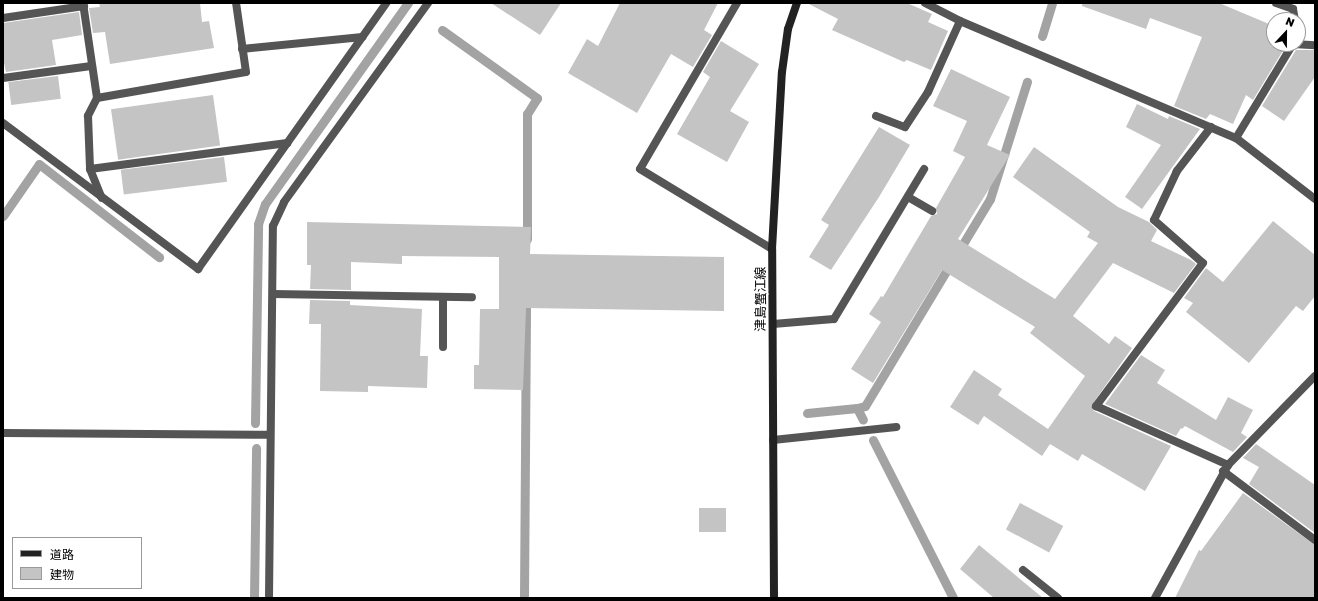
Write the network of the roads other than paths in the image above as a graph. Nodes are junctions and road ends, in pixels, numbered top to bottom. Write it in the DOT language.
graph roads {
  1 [pos="236,3"];
  2 [pos="386,3"];
  3 [pos="428,3"];
  4 [pos="737,3"];
  5 [pos="797,3"];
  6 [pos="925,3"];
  7 [pos="1276,3"];
  8 [pos="83,4"];
  9 [pos="1294,12"];
  10 [pos="3,18"];
  11 [pos="960,21"];
  12 [pos="362,37"];
  13 [pos="1315,45"];
  14 [pos="242,49"];
  15 [pos="91,66"];
  16 [pos="3,78"];
  17 [pos="96,98"];
  18 [pos="876,116"];
  19 [pos="3,124"];
  20 [pos="1211,127"];
  21 [pos="1236,138"];
  22 [pos="287,143"];
  23 [pos="90,169"];
  24 [pos="924,169"];
  25 [pos="908,197"];
  26 [pos="102,198"];
  27 [pos="1315,199"];
  28 [pos="932,211"];
  29 [pos="772,249"];
  30 [pos="273,294"];
  31 [pos="443,297"];
  32 [pos="472,297"];
  33 [pos="772,324"];
  34 [pos="443,347"];
  35 [pos="1315,376"];
  36 [pos="896,427"];
  37 [pos="3,433"];
  38 [pos="270,435"];
  39 [pos="773,440"];
  40 [pos="1225,468"];
  41 [pos="1315,540"];
  42 [pos="1023,570"];
  43 [pos="269,598"];
  44 [pos="774,598"];
  45 [pos="1058,598"];
  46 [pos="1156,598"];
  1 -- 14 [label="street"];
  2 -- 12 [label="street"];
  3 -- 30 [label="street"];
  4 -- 29 [label="street"];
  5 -- 29 [label="main road, 津島蟹江線"];
  6 -- 11 [label="street"];
  7 -- 9 [label="street"];
  8 -- 10 [label="street"];
  8 -- 15 [label="street"];
  11 -- 18 [label="street"];
  11 -- 20 [label="street"];
  12 -- 14 [label="street"];
  12 -- 22 [label="street"];
  13 -- 21 [label="street"];
  14 -- 17 [label="street"];
  15 -- 16 [label="street"];
  15 -- 17 [label="street"];
  17 -- 23 [label="street"];
  19 -- 26 [label="street"];
  20 -- 21 [label="street"];
  20 -- 40 [label="street"];
  21 -- 27 [label="street"];
  22 -- 23 [label="street"];
  22 -- 26 [label="street"];
  23 -- 26 [label="street"];
  24 -- 25 [label="street"];
  25 -- 28 [label="street"];
  25 -- 33 [label="street"];
  29 -- 33 [label="main road, 津島蟹江線"];
  30 -- 31 [label="street"];
  30 -- 38 [label="street"];
  31 -- 32 [label="street"];
  31 -- 34 [label="street"];
  33 -- 39 [label="main road, 津島蟹江線"];
  35 -- 40 [label="street"];
  36 -- 39 [label="street"];
  37 -- 38 [label="street"];
  38 -- 43 [label="street"];
  39 -- 44 [label="main road, 津島蟹江線"];
  40 -- 41 [label="street"];
  40 -- 46 [label="street"];
  42 -- 45 [label="street"];
}
